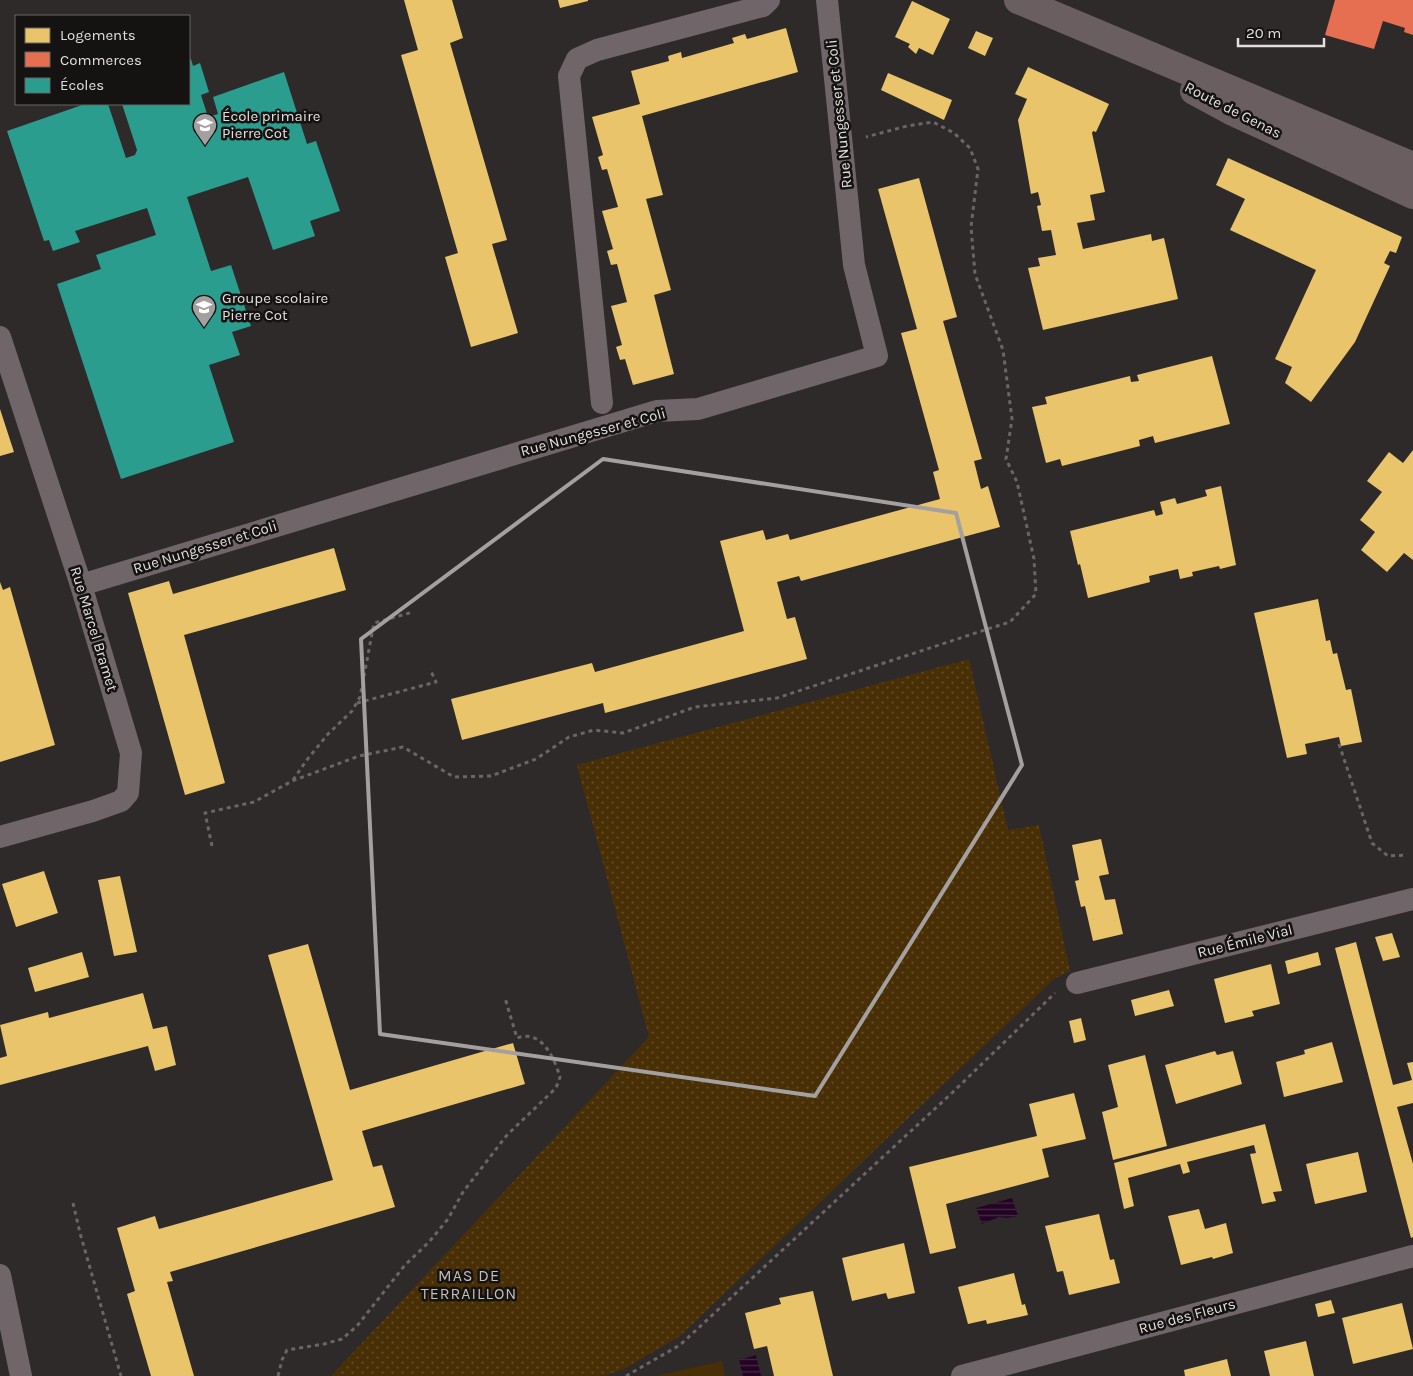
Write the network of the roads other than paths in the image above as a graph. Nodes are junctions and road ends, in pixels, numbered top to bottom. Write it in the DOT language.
graph roads {
  1 [pos="769,0"];
  2 [pos="827,0"];
  3 [pos="1018,0"];
  4 [pos="1057,16"];
  5 [pos="1231,111"];
  6 [pos="1413,166"];
  7 [pos="1413,181"];
  8 [pos="1413,195"];
  9 [pos="0,337"];
  10 [pos="602,403"];
  11 [pos="81,585"];
  12 [pos="0,837"];
  13 [pos="1413,899"];
  14 [pos="1077,983"];
  15 [pos="1413,1256"];
  16 [pos="0,1275"];
  17 [pos="21,1376"];
  18 [pos="962,1376"];
  1 -- 10 [label="street, Rue Nungesser et Coli"];
  2 -- 11 [label="street, Rue Nungesser et Coli"];
  3 -- 4 [label="main road, Route de Genas"];
  4 -- 5 [label="main road, Route de Genas"];
  4 -- 6 [label="main road, Route de Genas"];
  5 -- 7 [label="street"];
  5 -- 8 [label="main road, Route de Genas"];
  9 -- 11 [label="street, Rue Marcel Bramet"];
  11 -- 12 [label="street, Rue Marcel Bramet"];
  13 -- 14 [label="street, Rue Émile Vial"];
  15 -- 18 [label="street, Rue des Fleurs"];
  16 -- 17 [label="street"];
}
